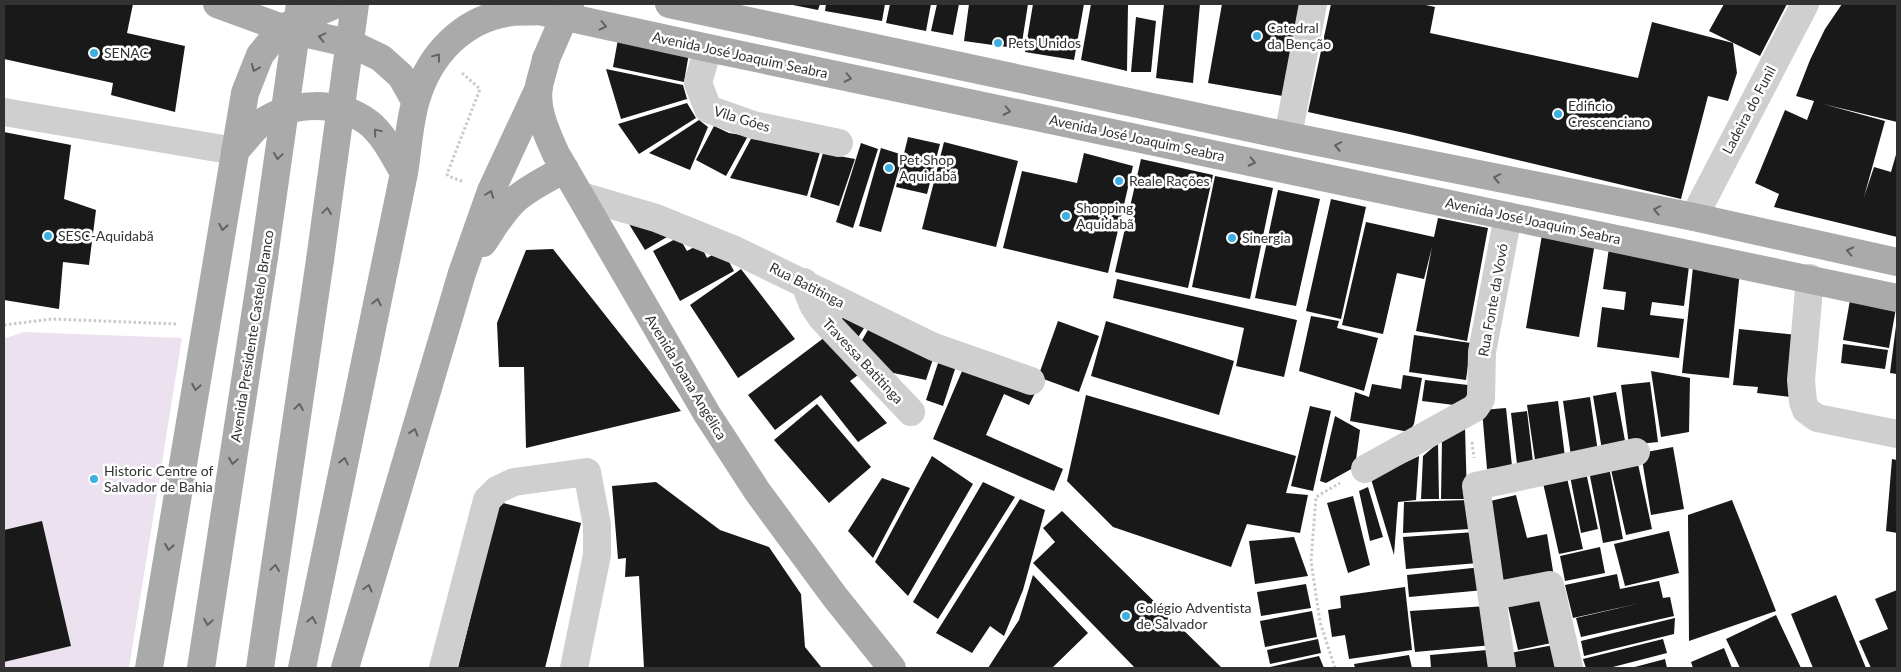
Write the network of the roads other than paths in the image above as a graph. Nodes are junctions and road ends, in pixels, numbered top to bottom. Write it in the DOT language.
graph roads {
  1 [pos="217,4"];
  2 [pos="300,4"];
  3 [pos="337,4"];
  4 [pos="356,4"];
  5 [pos="570,4"];
  6 [pos="669,4"];
  7 [pos="1313,4"];
  8 [pos="1805,4"];
  9 [pos="531,8"];
  10 [pos="282,28"];
  11 [pos="708,48"];
  12 [pos="539,88"];
  13 [pos="415,101"];
  14 [pos="4,112"];
  15 [pos="1288,136"];
  16 [pos="839,143"];
  17 [pos="235,151"];
  18 [pos="565,169"];
  19 [pos="404,173"];
  20 [pos="581,196"];
  21 [pos="1508,216"];
  22 [pos="1694,217"];
  23 [pos="1897,262"];
  24 [pos="462,272"];
  25 [pos="1810,278"];
  26 [pos="804,282"];
  27 [pos="1897,298"];
  28 [pos="1031,381"];
  29 [pos="911,412"];
  30 [pos="1897,434"];
  31 [pos="1636,452"];
  32 [pos="1365,469"];
  33 [pos="1493,596"];
  34 [pos="148,668"];
  35 [pos="201,668"];
  36 [pos="260,668"];
  37 [pos="302,668"];
  38 [pos="345,668"];
  39 [pos="443,668"];
  40 [pos="574,668"];
  41 [pos="892,668"];
  42 [pos="1502,668"];
  43 [pos="1569,668"];
  1 -- 10 [label="main road"];
  2 -- 35 [label="main road, Avenida Presidente Castelo Branco, one-way, bridge"];
  3 -- 10 [label="main road"];
  36 -- 4 [label="main road, one-way, bridge"];
  5 -- 12 [label="main road, Avenida Joana Angélica, bridge"];
  6 -- 15 [label="main road"];
  7 -- 15 [label="street"];
  8 -- 22 [label="street, Ladeira do Funil"];
  9 -- 11 [label="main road, Avenida José Joaquim Seabra, one-way"];
  13 -- 9 [label="main road, Avenida José Joaquim Seabra, one-way"];
  13 -- 10 [label="main road, one-way"];
  10 -- 17 [label="main road, one-way"];
  11 -- 16 [label="street, Vila Góes"];
  11 -- 21 [label="main road, Avenida José Joaquim Seabra, one-way"];
  12 -- 18 [label="main road, Avenida Joana Angélica"];
  24 -- 12 [label="main road, one-way"];
  13 -- 19 [label="main road, Avenida José Joaquim Seabra"];
  14 -- 17 [label="street"];
  22 -- 15 [label="main road, one-way"];
  19 -- 17 [label="main road, one-way"];
  17 -- 34 [label="main road, one-way"];
  18 -- 20 [label="main road, Avenida Joana Angélica"];
  18 -- 24 [label="main road"];
  37 -- 19 [label="main road, Avenida José Joaquim Seabra, one-way"];
  20 -- 26 [label="street, Rua Batitinga"];
  20 -- 41 [label="main road, Avenida Joana Angélica"];
  21 -- 25 [label="main road, Avenida José Joaquim Seabra"];
  21 -- 32 [label="street, Rua Fonte da Vovó"];
  23 -- 22 [label="main road, one-way"];
  38 -- 24 [label="main road, one-way"];
  25 -- 27 [label="main road, Avenida José Joaquim Seabra"];
  25 -- 30 [label="street"];
  26 -- 28 [label="street, Rua Batitinga"];
  26 -- 29 [label="street, Travessa Batitinga"];
  31 -- 33 [label="street"];
  33 -- 42 [label="street"];
  33 -- 43 [label="street"];
  39 -- 40 [label="street"];
}
